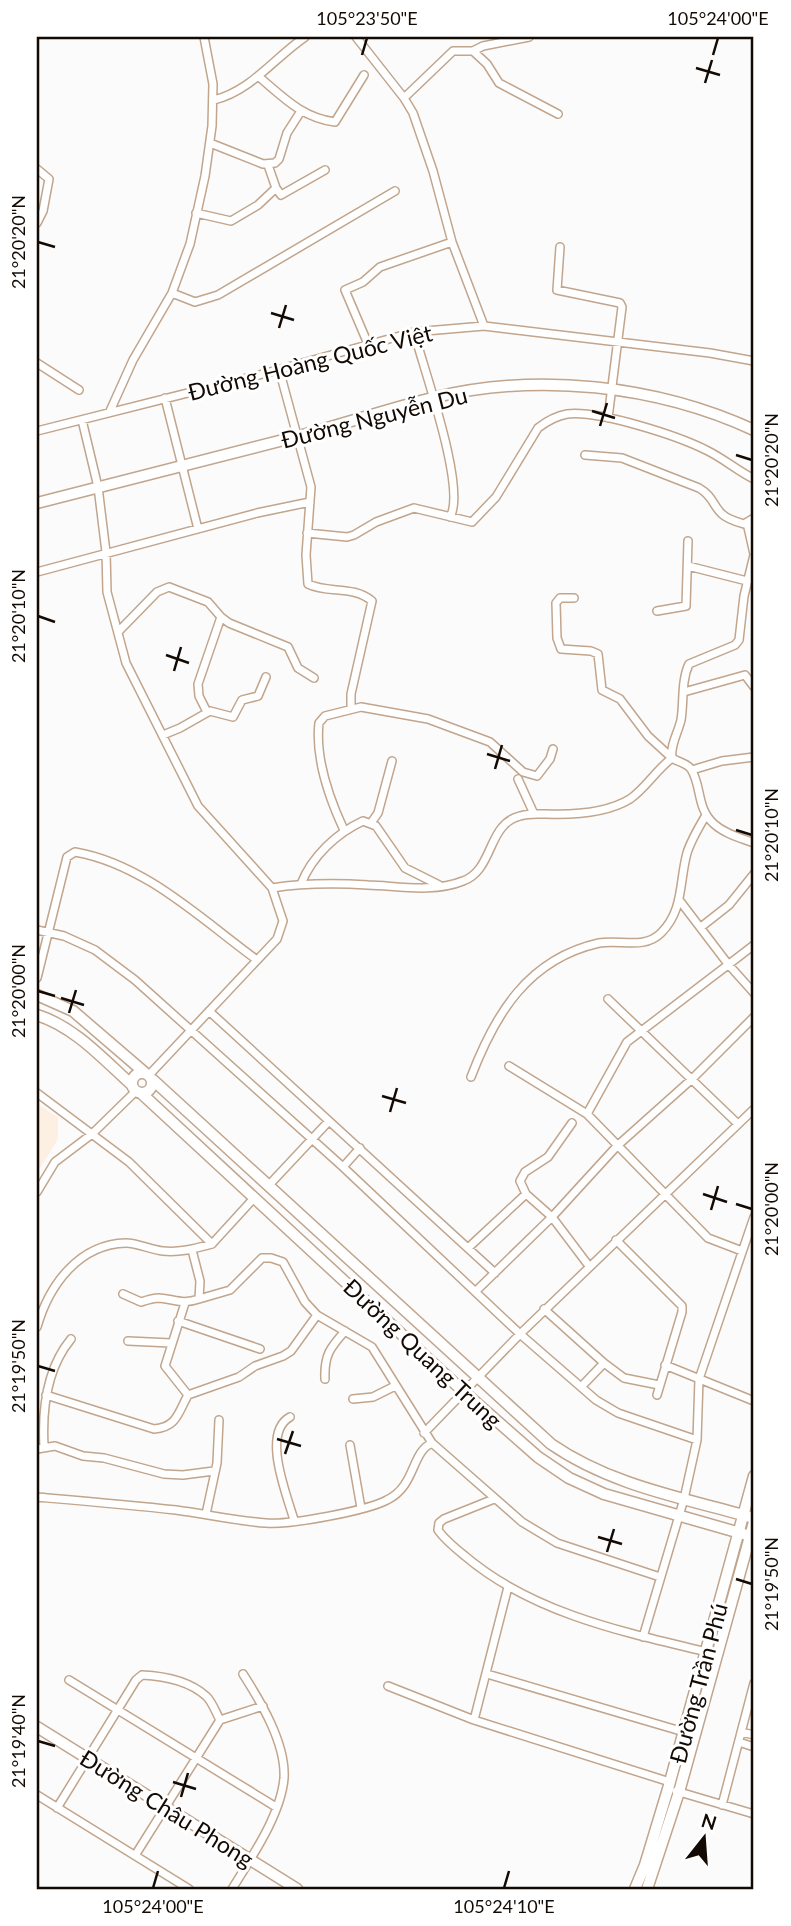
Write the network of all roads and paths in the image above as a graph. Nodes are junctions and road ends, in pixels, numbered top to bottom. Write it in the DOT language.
graph roads {
  1 [pos="204,37"];
  2 [pos="305,37"];
  3 [pos="356,37"];
  4 [pos="529,37"];
  5 [pos="474,51"];
  6 [pos="364,75"];
  7 [pos="258,76"];
  8 [pos="404,98"];
  9 [pos="214,100"];
  10 [pos="301,111"];
  11 [pos="558,114"];
  12 [pos="210,143"];
  13 [pos="268,165"];
  14 [pos="37,169"];
  15 [pos="325,170"];
  16 [pos="276,188"];
  17 [pos="395,191"];
  18 [pos="196,214"];
  19 [pos="37,223"];
  20 [pos="452,242"];
  21 [pos="560,247"];
  22 [pos="172,293"];
  23 [pos="484,326"];
  24 [pos="414,332"];
  25 [pos="618,342"];
  26 [pos="368,344"];
  27 [pos="754,361"];
  28 [pos="37,363"];
  29 [pos="279,369"];
  30 [pos="613,389"];
  31 [pos="79,390"];
  32 [pos="434,397"];
  33 [pos="165,398"];
  34 [pos="110,411"];
  35 [pos="608,418"];
  36 [pos="82,420"];
  37 [pos="754,430"];
  38 [pos="37,431"];
  39 [pos="298,436"];
  40 [pos="585,455"];
  41 [pos="183,465"];
  42 [pos="754,479"];
  43 [pos="98,487"];
  44 [pos="310,502"];
  45 [pos="37,503"];
  46 [pos="450,517"];
  47 [pos="751,520"];
  48 [pos="198,529"];
  49 [pos="307,533"];
  50 [pos="688,541"];
  51 [pos="106,552"];
  52 [pos="754,555"];
  53 [pos="688,566"];
  54 [pos="37,572"];
  55 [pos="747,581"];
  56 [pos="574,598"];
  57 [pos="657,611"];
  58 [pos="221,617"];
  59 [pos="118,632"];
  60 [pos="266,677"];
  61 [pos="314,678"];
  62 [pos="754,687"];
  63 [pos="684,692"];
  64 [pos="351,707"];
  65 [pos="208,712"];
  66 [pos="163,735"];
  67 [pos="553,749"];
  68 [pos="754,757"];
  69 [pos="672,758"];
  70 [pos="392,761"];
  71 [pos="692,771"];
  72 [pos="519,779"];
  73 [pos="534,814"];
  74 [pos="706,815"];
  75 [pos="371,823"];
  76 [pos="344,830"];
  77 [pos="754,843"];
  78 [pos="754,873"];
  79 [pos="301,884"];
  80 [pos="439,886"];
  81 [pos="272,888"];
  82 [pos="680,901"];
  83 [pos="701,927"];
  84 [pos="37,930"];
  85 [pos="47,931"];
  86 [pos="754,945"];
  87 [pos="257,960"];
  88 [pos="728,964"];
  89 [pos="37,978"];
  90 [pos="754,993"];
  91 [pos="37,995"];
  92 [pos="608,999"];
  93 [pos="209,1011"];
  94 [pos="37,1015"];
  95 [pos="754,1017"];
  96 [pos="641,1030"];
  97 [pos="190,1031"];
  98 [pos="509,1066"];
  99 [pos="148,1076"];
  100 [pos="471,1077"];
  101 [pos="692,1079"];
  102 [pos="136,1090"];
  103 [pos="37,1093"];
  104 [pos="754,1109"];
  105 [pos="587,1114"];
  106 [pos="329,1121"];
  107 [pos="572,1123"];
  108 [pos="738,1124"];
  109 [pos="92,1134"];
  110 [pos="312,1139"];
  111 [pos="617,1146"];
  112 [pos="360,1148"];
  113 [pos="343,1167"];
  114 [pos="269,1185"];
  115 [pos="37,1192"];
  116 [pos="526,1194"];
  117 [pos="664,1195"];
  118 [pos="254,1198"];
  119 [pos="552,1217"];
  120 [pos="754,1217"];
  121 [pos="616,1240"];
  122 [pos="212,1244"];
  123 [pos="467,1248"];
  124 [pos="192,1250"];
  125 [pos="742,1251"];
  126 [pos="589,1266"];
  127 [pos="495,1273"];
  128 [pos="476,1291"];
  129 [pos="123,1294"];
  130 [pos="199,1299"];
  131 [pos="185,1303"];
  132 [pos="544,1309"];
  133 [pos="317,1315"];
  134 [pos="178,1321"];
  135 [pos="37,1327"];
  136 [pos="345,1331"];
  137 [pos="520,1334"];
  138 [pos="71,1339"];
  139 [pos="128,1341"];
  140 [pos="171,1343"];
  141 [pos="260,1349"];
  142 [pos="604,1363"];
  143 [pos="664,1365"];
  144 [pos="477,1378"];
  145 [pos="325,1379"];
  146 [pos="699,1379"];
  147 [pos="659,1385"];
  148 [pos="395,1386"];
  149 [pos="580,1387"];
  150 [pos="464,1392"];
  151 [pos="46,1395"];
  152 [pos="188,1395"];
  153 [pos="657,1395"];
  154 [pos="353,1399"];
  155 [pos="754,1401"];
  156 [pos="290,1417"];
  157 [pos="219,1420"];
  158 [pos="424,1433"];
  159 [pos="697,1440"];
  160 [pos="432,1443"];
  161 [pos="350,1446"];
  162 [pos="41,1448"];
  163 [pos="214,1471"];
  164 [pos="754,1476"];
  165 [pos="37,1497"];
  166 [pos="494,1499"];
  167 [pos="684,1499"];
  168 [pos="361,1508"];
  169 [pos="206,1514"];
  170 [pos="743,1515"];
  171 [pos="678,1517"];
  172 [pos="294,1520"];
  173 [pos="754,1520"];
  174 [pos="739,1532"];
  175 [pos="752,1537"];
  176 [pos="660,1577"];
  177 [pos="508,1587"];
  178 [pos="643,1636"];
  179 [pos="707,1652"];
  180 [pos="243,1674"];
  181 [pos="487,1674"];
  182 [pos="69,1680"];
  183 [pos="754,1683"];
  184 [pos="388,1686"];
  185 [pos="263,1706"];
  186 [pos="118,1711"];
  187 [pos="220,1720"];
  188 [pos="474,1720"];
  189 [pos="37,1727"];
  190 [pos="684,1732"];
  191 [pos="741,1732"];
  192 [pos="754,1735"];
  193 [pos="738,1742"];
  194 [pos="754,1746"];
  195 [pos="195,1757"];
  196 [pos="88,1760"];
  197 [pos="672,1788"];
  198 [pos="37,1795"];
  199 [pos="722,1805"];
  200 [pos="164,1807"];
  201 [pos="276,1807"];
  202 [pos="58,1808"];
  203 [pos="754,1814"];
  204 [pos="136,1854"];
  205 [pos="250,1860"];
  206 [pos="189,1889"];
  207 [pos="232,1889"];
  208 [pos="297,1889"];
  209 [pos="635,1889"];
  210 [pos="647,1889"];
  1 -- 9 [label="street"];
  2 -- 7 [label="street"];
  3 -- 8 [label="street"];
  4 -- 5 [label="street"];
  5 -- 8 [label="street"];
  5 -- 11 [label="street"];
  6 -- 10 [label="street"];
  7 -- 9 [label="street"];
  7 -- 10 [label="street"];
  8 -- 20 [label="street"];
  9 -- 12 [label="street"];
  10 -- 13 [label="street"];
  12 -- 13 [label="street"];
  12 -- 18 [label="street"];
  13 -- 16 [label="street"];
  14 -- 19 [label="street"];
  15 -- 16 [label="street"];
  16 -- 18 [label="street"];
  17 -- 22 [label="street"];
  18 -- 22 [label="street"];
  20 -- 23 [label="street"];
  20 -- 26 [label="street"];
  21 -- 25 [label="street"];
  22 -- 34 [label="street"];
  23 -- 24 [label="street, Đường Hoàng Quốc Việt"];
  23 -- 25 [label="street, Đường Hoàng Quốc Việt"];
  24 -- 26 [label="street, Đường Hoàng Quốc Việt"];
  24 -- 32 [label="street"];
  25 -- 27 [label="street, Đường Hoàng Quốc Việt"];
  25 -- 30 [label="street"];
  26 -- 29 [label="street, Đường Hoàng Quốc Việt"];
  28 -- 31 [label="street"];
  29 -- 33 [label="street, Đường Hoàng Quốc Việt"];
  29 -- 39 [label="street"];
  30 -- 32 [label="main road, Đường Nguyễn Du"];
  30 -- 35 [label="street"];
  30 -- 37 [label="main road, Đường Nguyễn Du"];
  32 -- 39 [label="main road, Đường Nguyễn Du"];
  32 -- 46 [label="street"];
  33 -- 34 [label="street, Đường Hoàng Quốc Việt"];
  33 -- 41 [label="street"];
  34 -- 36 [label="street, Đường Hoàng Quốc Việt"];
  35 -- 42 [label="street"];
  35 -- 46 [label="street"];
  36 -- 38 [label="street, Đường Hoàng Quốc Việt"];
  36 -- 43 [label="street"];
  39 -- 41 [label="main road, Đường Nguyễn Du"];
  39 -- 44 [label="street"];
  40 -- 47 [label="street"];
  41 -- 43 [label="main road, Đường Nguyễn Du"];
  41 -- 48 [label="street"];
  43 -- 45 [label="main road, Đường Nguyễn Du"];
  43 -- 51 [label="street"];
  44 -- 48 [label="street"];
  44 -- 49 [label="street"];
  46 -- 49 [label="street"];
  47 -- 52 [label="street"];
  48 -- 51 [label="street"];
  49 -- 64 [label="street"];
  50 -- 53 [label="street"];
  51 -- 54 [label="street"];
  51 -- 59 [label="street"];
  52 -- 55 [label="street"];
  53 -- 55 [label="street"];
  53 -- 57 [label="street"];
  55 -- 63 [label="street"];
  56 -- 69 [label="street"];
  58 -- 59 [label="street"];
  58 -- 61 [label="street"];
  58 -- 65 [label="street"];
  59 -- 66 [label="street"];
  60 -- 65 [label="street"];
  62 -- 63 [label="street"];
  63 -- 69 [label="street"];
  64 -- 67 [label="street"];
  64 -- 76 [label="street"];
  65 -- 66 [label="street"];
  66 -- 81 [label="street"];
  68 -- 71 [label="street"];
  69 -- 71 [label="street"];
  69 -- 73 [label="street"];
  70 -- 75 [label="street"];
  71 -- 74 [label="street"];
  72 -- 73 [label="street"];
  73 -- 80 [label="street"];
  74 -- 77 [label="street"];
  74 -- 82 [label="street"];
  75 -- 76 [label="street"];
  75 -- 80 [label="street"];
  76 -- 79 [label="street"];
  78 -- 83 [label="street"];
  79 -- 80 [label="street"];
  79 -- 81 [label="street"];
  81 -- 87 [label="street"];
  82 -- 83 [label="street"];
  82 -- 100 [label="street"];
  83 -- 88 [label="street"];
  84 -- 85 [label="street"];
  85 -- 87 [label="street"];
  85 -- 89 [label="street"];
  85 -- 97 [label="street"];
  86 -- 88 [label="street"];
  87 -- 93 [label="street"];
  88 -- 90 [label="street"];
  88 -- 96 [label="street"];
  91 -- 99 [label="main road, Đường Quang Trung"];
  92 -- 96 [label="street"];
  93 -- 97 [label="street"];
  93 -- 106 [label="street"];
  94 -- 102 [label="main road, Đường Quang Trung"];
  95 -- 101 [label="street"];
  96 -- 101 [label="street"];
  96 -- 105 [label="street"];
  97 -- 99 [label="street"];
  97 -- 110 [label="street"];
  98 -- 105 [label="street"];
  99 -- 102 [label="main road"];
  99 -- 102 [label="main road"];
  99 -- 114 [label="main road, Đường Quang Trung"];
  101 -- 108 [label="street"];
  101 -- 111 [label="street"];
  102 -- 109 [label="street"];
  102 -- 118 [label="main road, Đường Quang Trung"];
  103 -- 109 [label="street"];
  104 -- 108 [label="street"];
  105 -- 111 [label="street"];
  106 -- 110 [label="street"];
  106 -- 112 [label="street"];
  107 -- 116 [label="street"];
  108 -- 117 [label="street"];
  109 -- 115 [label="street"];
  109 -- 122 [label="street"];
  110 -- 113 [label="street"];
  110 -- 114 [label="street"];
  111 -- 117 [label="street"];
  111 -- 119 [label="street"];
  112 -- 113 [label="street"];
  112 -- 123 [label="street"];
  113 -- 128 [label="street"];
  114 -- 144 [label="main road, Đường Quang Trung"];
  116 -- 119 [label="street"];
  116 -- 123 [label="street"];
  117 -- 121 [label="street"];
  117 -- 125 [label="street"];
  118 -- 122 [label="street"];
  118 -- 150 [label="main road, Đường Quang Trung"];
  119 -- 126 [label="street"];
  119 -- 127 [label="street"];
  120 -- 125 [label="street"];
  121 -- 126 [label="street"];
  121 -- 143 [label="street"];
  122 -- 124 [label="street"];
  123 -- 127 [label="street"];
  124 -- 130 [label="street"];
  124 -- 135 [label="street"];
  125 -- 146 [label="street"];
  126 -- 132 [label="street"];
  127 -- 128 [label="street"];
  128 -- 137 [label="street"];
  129 -- 131 [label="street"];
  130 -- 131 [label="street"];
  130 -- 133 [label="street"];
  131 -- 134 [label="street"];
  132 -- 137 [label="street"];
  132 -- 142 [label="street"];
  133 -- 136 [label="street"];
  133 -- 152 [label="street"];
  134 -- 140 [label="street"];
  134 -- 141 [label="street"];
  136 -- 145 [label="street"];
  136 -- 148 [label="street"];
  137 -- 144 [label="street"];
  137 -- 149 [label="street"];
  138 -- 151 [label="street"];
  139 -- 140 [label="street"];
  140 -- 152 [label="street"];
  142 -- 147 [label="street"];
  142 -- 149 [label="street"];
  143 -- 146 [label="street"];
  143 -- 147 [label="street"];
  144 -- 150 [label="street"];
  144 -- 167 [label="main road, Đường Quang Trung"];
  146 -- 155 [label="street"];
  146 -- 159 [label="street"];
  147 -- 153 [label="street"];
  148 -- 154 [label="street"];
  148 -- 158 [label="street"];
  149 -- 159 [label="street"];
  150 -- 158 [label="street"];
  150 -- 171 [label="main road, Đường Quang Trung"];
  151 -- 152 [label="street"];
  151 -- 162 [label="street"];
  156 -- 172 [label="street"];
  157 -- 163 [label="street"];
  158 -- 160 [label="street"];
  159 -- 167 [label="street"];
  160 -- 166 [label="street"];
  160 -- 168 [label="street"];
  161 -- 168 [label="street"];
  162 -- 163 [label="street"];
  163 -- 169 [label="street"];
  164 -- 170 [label="main road, Đường Trần Phú"];
  165 -- 169 [label="street"];
  166 -- 176 [label="street"];
  166 -- 177 [label="street"];
  167 -- 170 [label="main road, Đường Quang Trung"];
  167 -- 171 [label="street"];
  168 -- 172 [label="street"];
  169 -- 172 [label="street"];
  170 -- 173 [label="main road, Đường Quang Trung"];
  170 -- 174 [label="main road, Đường Trần Phú"];
  171 -- 174 [label="main road, Đường Quang Trung"];
  171 -- 176 [label="street"];
  173 -- 175 [label="main road, Đường Trần Phú"];
  174 -- 175 [label="main road, Đường Quang Trung"];
  174 -- 179 [label="main road, Đường Trần Phú"];
  175 -- 197 [label="main road, Đường Trần Phú"];
  176 -- 178 [label="street"];
  177 -- 178 [label="street"];
  177 -- 181 [label="street"];
  178 -- 179 [label="street"];
  179 -- 190 [label="main road, Đường Trần Phú"];
  180 -- 185 [label="street"];
  181 -- 188 [label="street"];
  181 -- 190 [label="street"];
  182 -- 186 [label="street"];
  183 -- 191 [label="street"];
  184 -- 188 [label="street"];
  185 -- 187 [label="street"];
  185 -- 201 [label="street"];
  186 -- 187 [label="street"];
  186 -- 195 [label="street"];
  186 -- 196 [label="street"];
  187 -- 195 [label="street"];
  188 -- 197 [label="street"];
  189 -- 196 [label="main road, Đường Châu Phong"];
  190 -- 197 [label="main road, Đường Trần Phú"];
  191 -- 192 [label="street"];
  191 -- 193 [label="street"];
  193 -- 194 [label="street"];
  193 -- 199 [label="street"];
  195 -- 200 [label="street"];
  195 -- 201 [label="street"];
  196 -- 200 [label="main road, Đường Châu Phong"];
  196 -- 202 [label="street"];
  197 -- 199 [label="street"];
  197 -- 209 [label="main road, Đường Trần Phú"];
  197 -- 210 [label="main road, Đường Trần Phú"];
  198 -- 202 [label="street"];
  199 -- 203 [label="street"];
  200 -- 204 [label="street"];
  200 -- 205 [label="main road, Đường Châu Phong"];
  201 -- 205 [label="street"];
  202 -- 204 [label="street"];
  204 -- 206 [label="street"];
  205 -- 207 [label="street"];
  205 -- 208 [label="main road, Đường Châu Phong"];
}
